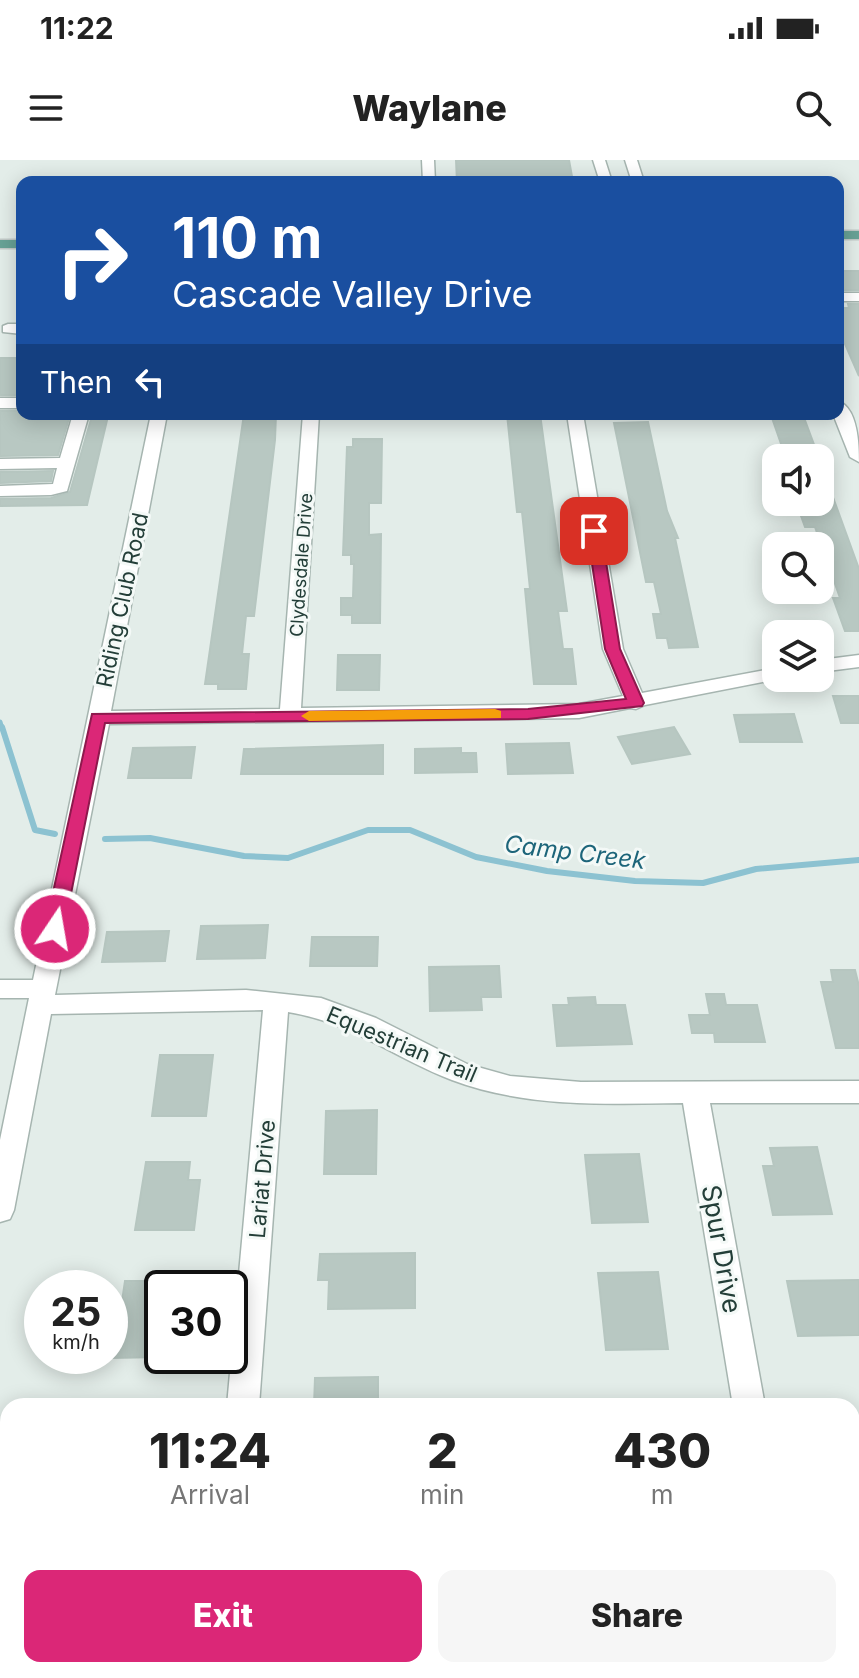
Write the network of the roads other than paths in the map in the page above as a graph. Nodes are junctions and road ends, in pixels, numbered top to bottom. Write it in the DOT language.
graph roads {
  1 [pos="79,420"];
  2 [pos="158,420"];
  3 [pos="311,420"];
  4 [pos="576,420"];
  5 [pos="844,420"];
  6 [pos="859,457"];
  7 [pos="68,463"];
  8 [pos="0,464"];
  9 [pos="0,491"];
  10 [pos="859,661"];
  11 [pos="834,664"];
  12 [pos="762,677"];
  13 [pos="636,703"];
  14 [pos="290,716"];
  15 [pos="98,718"];
  16 [pos="0,989"];
  17 [pos="41,997"];
  18 [pos="276,1001"];
  19 [pos="859,1092"];
  20 [pos="695,1093"];
  21 [pos="0,1210"];
  22 [pos="244,1398"];
  23 [pos="748,1398"];
  1 -- 7 [label="street"];
  2 -- 15 [label="street, Riding Club Road"];
  3 -- 14 [label="street, Clydesdale Drive"];
  4 -- 13 [label="street"];
  5 -- 6 [label="street"];
  7 -- 8 [label="street"];
  7 -- 9 [label="street"];
  10 -- 11 [label="street"];
  12 -- 13 [label="street"];
  13 -- 14 [label="street"];
  14 -- 15 [label="street"];
  15 -- 17 [label="street, Riding Club Road"];
  16 -- 17 [label="street, Equestrian Trail"];
  17 -- 18 [label="street, Equestrian Trail"];
  17 -- 21 [label="street, Riding Club Road"];
  18 -- 20 [label="street, Equestrian Trail"];
  18 -- 22 [label="street, Lariat Drive"];
  19 -- 20 [label="street, Equestrian Trail"];
  20 -- 23 [label="street, Spur Drive"];
}
